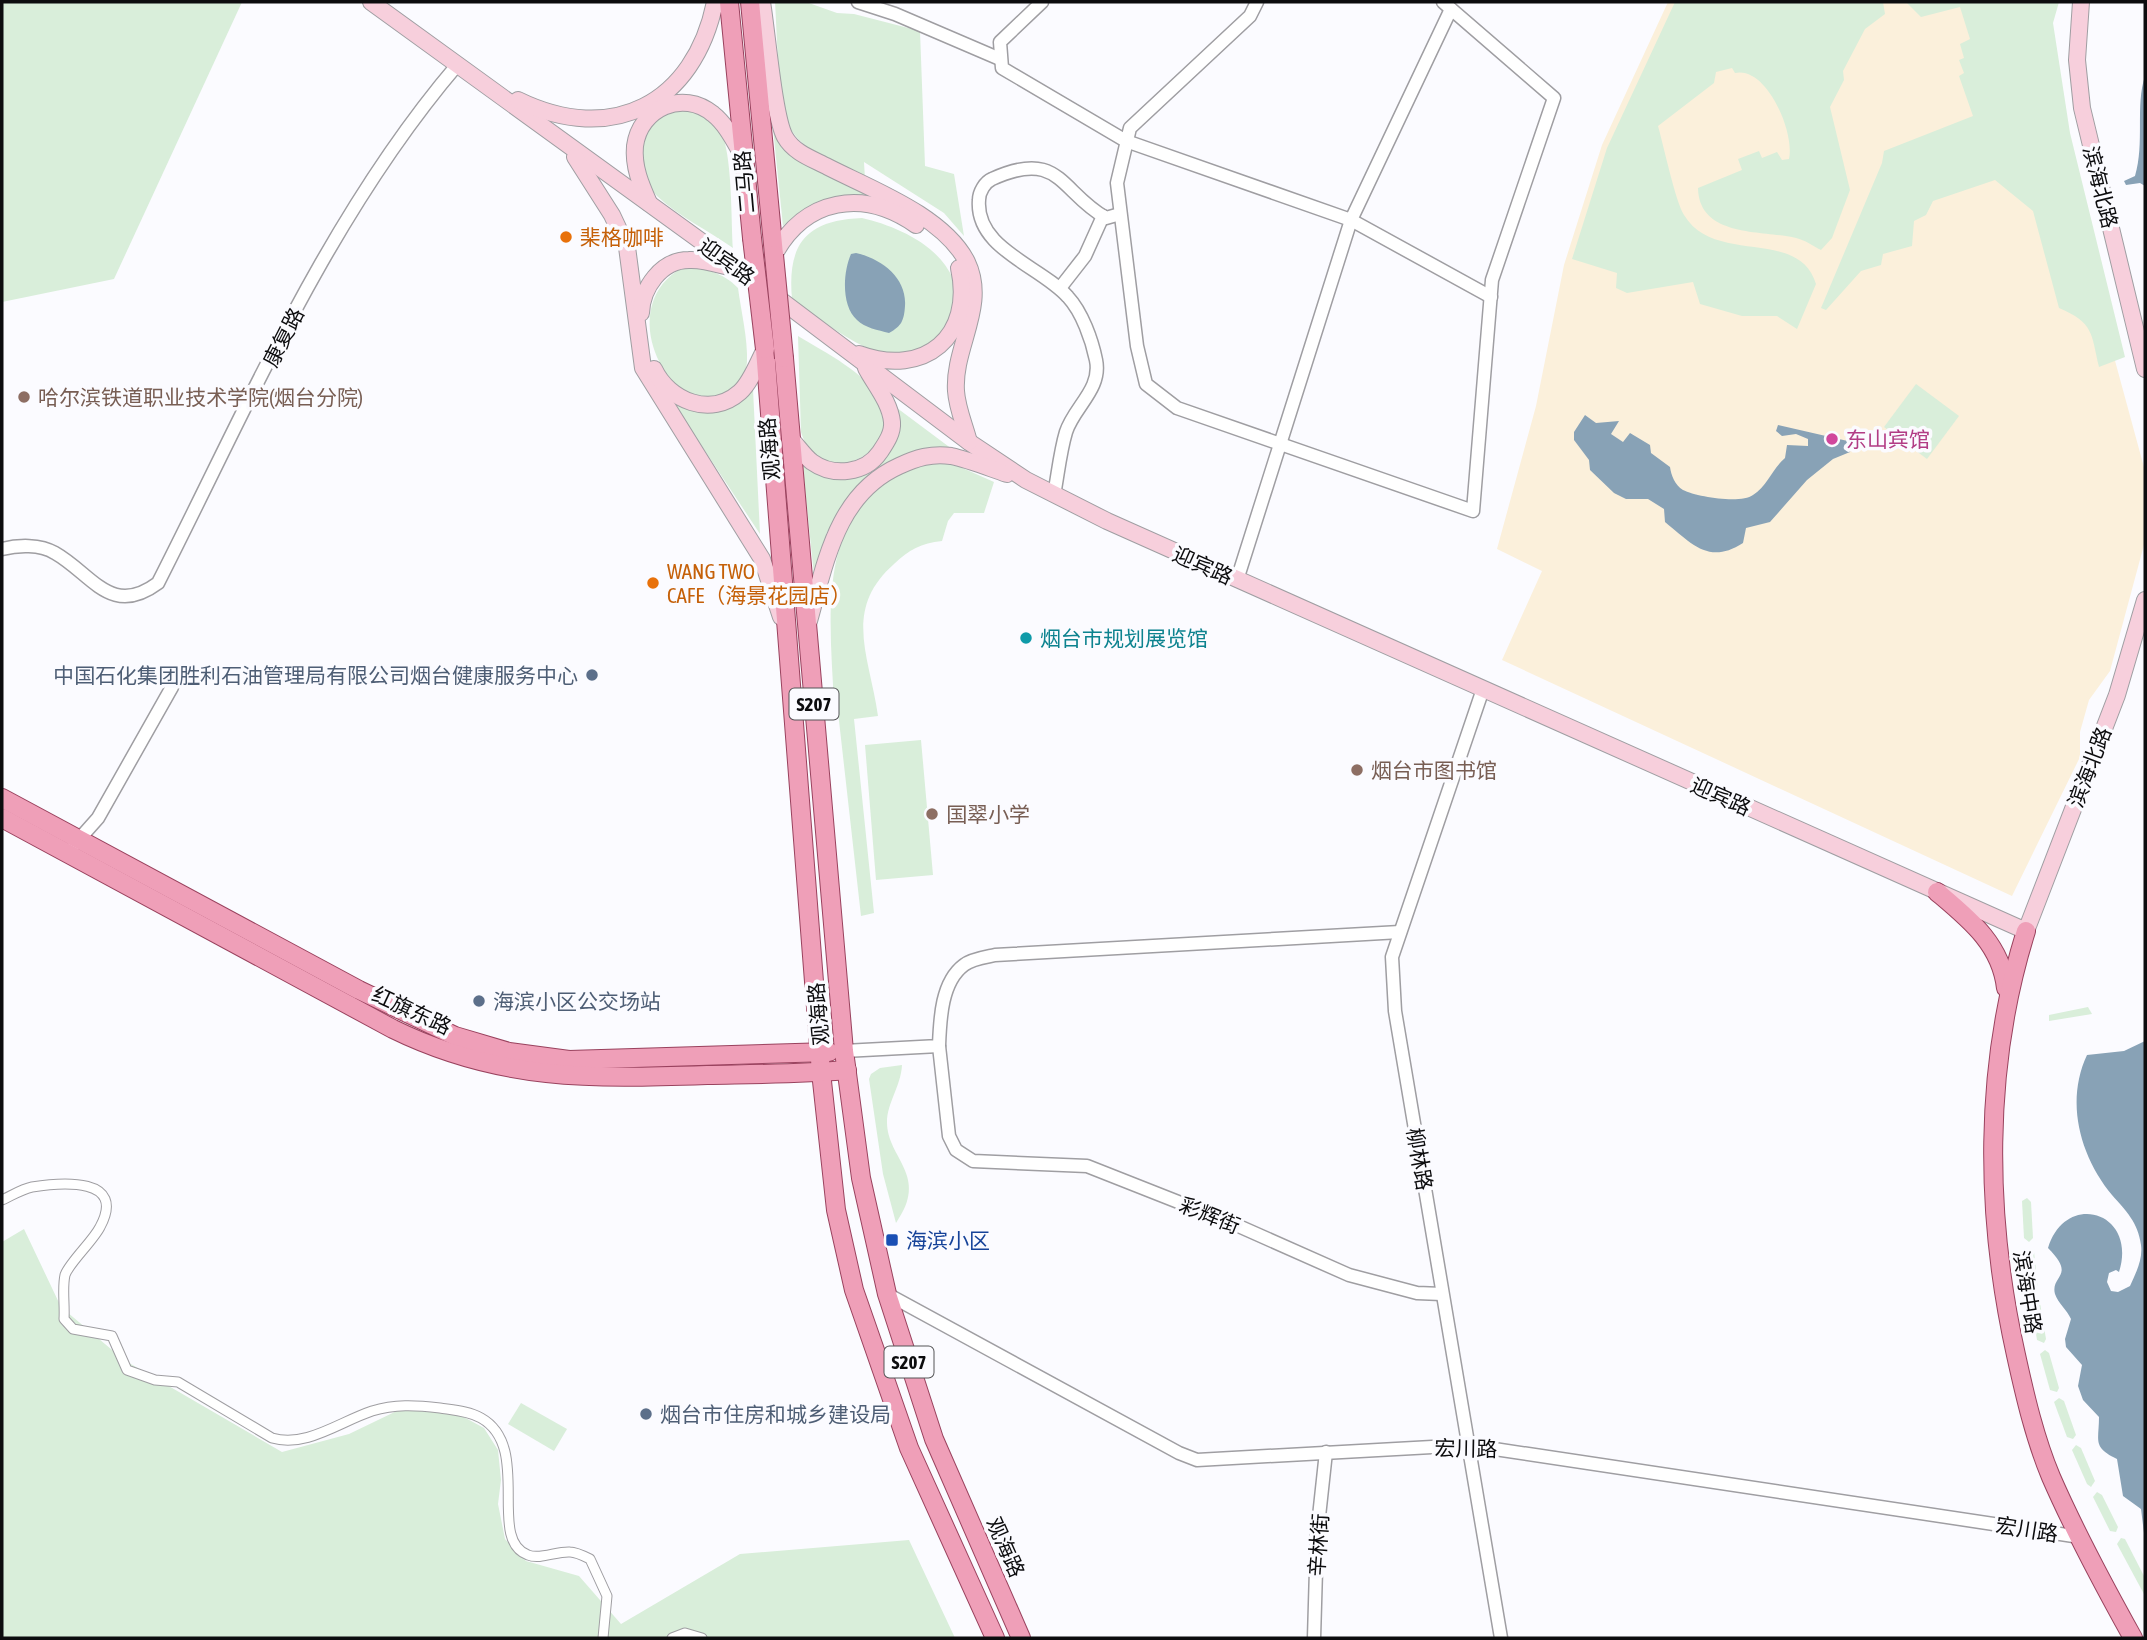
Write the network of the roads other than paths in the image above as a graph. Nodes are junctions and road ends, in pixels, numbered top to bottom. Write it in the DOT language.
graph roads {
  1 [pos="371,2"];
  2 [pos="715,2"];
  3 [pos="729,2"];
  4 [pos="750,2"];
  5 [pos="762,2"];
  6 [pos="858,2"];
  7 [pos="1042,2"];
  8 [pos="1257,2"];
  9 [pos="2081,2"];
  10 [pos="1448,5"];
  11 [pos="1000,59"];
  12 [pos="458,64"];
  13 [pos="484,84"];
  14 [pos="1126,141"];
  15 [pos="570,149"];
  16 [pos="746,162"];
  17 [pos="650,205"];
  18 [pos="1120,214"];
  19 [pos="1103,215"];
  20 [pos="1351,220"];
  21 [pos="774,255"];
  22 [pos="738,268"];
  23 [pos="1059,288"];
  24 [pos="1492,298"];
  25 [pos="841,347"];
  26 [pos="765,349"];
  27 [pos="784,358"];
  28 [pos="861,360"];
  29 [pos="2145,369"];
  30 [pos="790,438"];
  31 [pos="1281,442"];
  32 [pos="969,443"];
  33 [pos="1026,480"];
  34 [pos="1054,495"];
  35 [pos="2,549"];
  36 [pos="1237,580"];
  37 [pos="2145,600"];
  38 [pos="807,627"];
  39 [pos="786,636"];
  40 [pos="172,687"];
  41 [pos="1483,690"];
  42 [pos="2,798"];
  43 [pos="2,818"];
  44 [pos="73,846"];
  45 [pos="1937,892"];
  46 [pos="2026,931"];
  47 [pos="1400,932"];
  48 [pos="2007,998"];
  49 [pos="939,1046"];
  50 [pos="844,1051"];
  51 [pos="820,1053"];
  52 [pos="847,1070"];
  53 [pos="821,1072"];
  54 [pos="2,1199"];
  55 [pos="887,1294"];
  56 [pos="1442,1294"];
  57 [pos="1468,1445"];
  58 [pos="1326,1452"];
  59 [pos="2080,1537"];
  60 [pos="603,1638"];
  61 [pos="672,1638"];
  62 [pos="702,1638"];
  63 [pos="995,1638"];
  64 [pos="1021,1638"];
  65 [pos="1314,1638"];
  66 [pos="1501,1638"];
  67 [pos="2133,1638"];
  1 -- 12 [label="main road, 迎宾路"];
  2 -- 13 [label="main road"];
  3 -- 16 [label="main road, 二马路"];
  4 -- 21 [label="main road, 二马路"];
  5 -- 32 [label="main road"];
  6 -- 11 [label="street"];
  7 -- 11 [label="street"];
  8 -- 14 [label="street"];
  9 -- 29 [label="main road, 滨海北路"];
  10 -- 20 [label="street"];
  10 -- 24 [label="street"];
  11 -- 14 [label="street"];
  12 -- 13 [label="main road, 迎宾路"];
  12 -- 35 [label="street, 康复路"];
  13 -- 15 [label="main road, 迎宾路"];
  14 -- 18 [label="street"];
  14 -- 20 [label="street"];
  15 -- 17 [label="main road, 迎宾路"];
  15 -- 39 [label="main road"];
  16 -- 17 [label="main road"];
  16 -- 26 [label="main road, 二马路, bridge"];
  17 -- 22 [label="main road, 迎宾路"];
  18 -- 19 [label="street"];
  18 -- 31 [label="street"];
  19 -- 23 [label="street"];
  19 -- 23 [label="street"];
  20 -- 24 [label="street"];
  20 -- 31 [label="street"];
  21 -- 25 [label="main road"];
  21 -- 27 [label="main road, 二马路, bridge"];
  22 -- 25 [label="main road, 迎宾路"];
  22 -- 26 [label="main road"];
  23 -- 34 [label="street"];
  24 -- 31 [label="street"];
  25 -- 28 [label="main road, 迎宾路"];
  26 -- 39 [label="main road, S207"];
  27 -- 30 [label="main road, 观海路 / S207"];
  28 -- 30 [label="main road"];
  28 -- 32 [label="main road, 迎宾路"];
  30 -- 38 [label="main road, 观海路 / S207"];
  31 -- 36 [label="street"];
  32 -- 33 [label="main road, 迎宾路"];
  33 -- 34 [label="main road, 迎宾路"];
  33 -- 38 [label="main road"];
  34 -- 36 [label="main road, 迎宾路"];
  36 -- 41 [label="main road, 迎宾路"];
  37 -- 46 [label="main road, 滨海北路"];
  38 -- 50 [label="main road, 观海路 / S207"];
  39 -- 51 [label="main road, 观海路 / S207"];
  40 -- 44 [label="street"];
  41 -- 45 [label="main road, 迎宾路"];
  41 -- 47 [label="street, 柳林路"];
  42 -- 44 [label="main road, 红旗东路"];
  43 -- 44 [label="main road, 红旗东路"];
  44 -- 51 [label="main road, 红旗东路"];
  44 -- 53 [label="main road, 红旗东路"];
  45 -- 46 [label="main road, 迎宾路"];
  45 -- 48 [label="main road"];
  46 -- 48 [label="main road, 滨海中路"];
  47 -- 49 [label="street"];
  47 -- 56 [label="street, 柳林路"];
  48 -- 59 [label="main road, 滨海中路"];
  49 -- 50 [label="street"];
  49 -- 56 [label="street, 彩辉街"];
  50 -- 51 [label="main road, 红旗东路"];
  50 -- 52 [label="main road, 观海路 / S207"];
  51 -- 53 [label="main road, S207"];
  52 -- 53 [label="main road, 红旗东路"];
  52 -- 55 [label="main road, 观海路 / S207"];
  53 -- 63 [label="main road, 观海路 / S207"];
  54 -- 60 [label="street"];
  55 -- 58 [label="street, 宏川路"];
  55 -- 64 [label="main road, 观海路 / S207"];
  56 -- 57 [label="street, 柳林路"];
  57 -- 58 [label="street, 宏川路"];
  57 -- 59 [label="street, 宏川路"];
  57 -- 66 [label="street, 柳林路"];
  58 -- 65 [label="street, 辛林街"];
  59 -- 67 [label="main road, 滨海中路"];
  61 -- 62 [label="street"];
}
